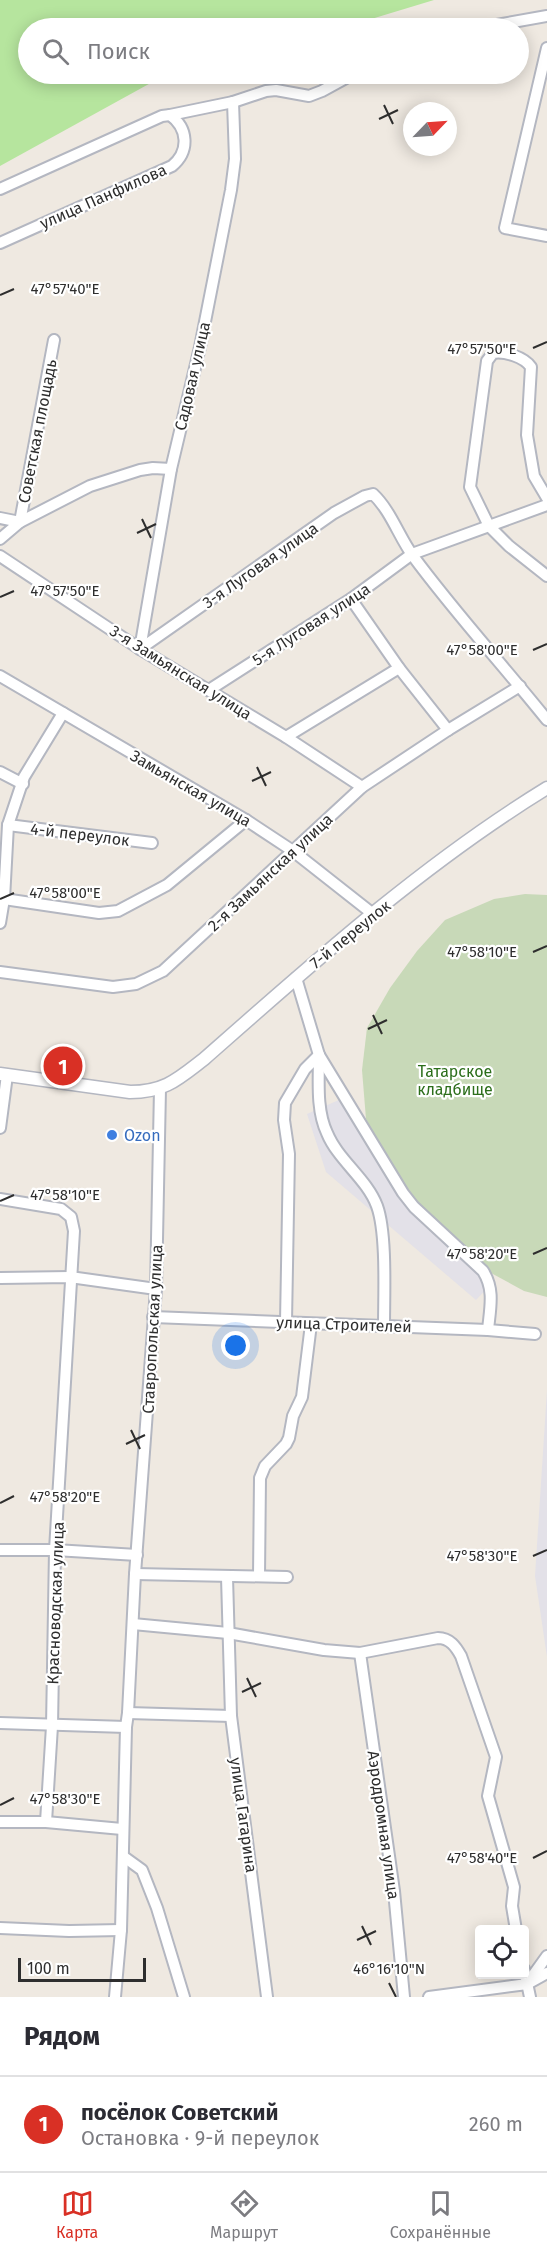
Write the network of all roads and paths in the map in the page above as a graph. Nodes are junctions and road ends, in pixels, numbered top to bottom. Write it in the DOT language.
graph roads {
  1 [pos="547,16"];
  2 [pos="529,19"];
  3 [pos="547,48"];
  4 [pos="335,84"];
  5 [pos="232,102"];
  6 [pos="170,115"];
  7 [pos="0,189"];
  8 [pos="547,236"];
  9 [pos="0,243"];
  10 [pos="54,340"];
  11 [pos="171,469"];
  12 [pos="547,498"];
  13 [pos="547,505"];
  14 [pos="0,518"];
  15 [pos="20,522"];
  16 [pos="489,526"];
  17 [pos="0,539"];
  18 [pos="412,554"];
  19 [pos="0,556"];
  20 [pos="547,576"];
  21 [pos="351,600"];
  22 [pos="140,649"];
  23 [pos="399,668"];
  24 [pos="0,676"];
  25 [pos="520,686"];
  26 [pos="209,690"];
  27 [pos="63,713"];
  28 [pos="547,720"];
  29 [pos="448,730"];
  30 [pos="286,737"];
  31 [pos="0,772"];
  32 [pos="23,784"];
  33 [pos="363,787"];
  34 [pos="547,788"];
  35 [pos="246,820"];
  36 [pos="8,825"];
  37 [pos="152,843"];
  38 [pos="293,851"];
  39 [pos="4,899"];
  40 [pos="373,914"];
  41 [pos="0,923"];
  42 [pos="0,972"];
  43 [pos="296,978"];
  44 [pos="319,1055"];
  45 [pos="3,1074"];
  46 [pos="160,1089"];
  47 [pos="0,1128"];
  48 [pos="0,1199"];
  49 [pos="70,1277"];
  50 [pos="0,1278"];
  51 [pos="156,1289"];
  52 [pos="153,1317"];
  53 [pos="286,1322"];
  54 [pos="310,1324"];
  55 [pos="384,1326"];
  56 [pos="488,1330"];
  57 [pos="535,1334"];
  58 [pos="0,1550"];
  59 [pos="55,1550"];
  60 [pos="137,1555"];
  61 [pos="135,1574"];
  62 [pos="259,1575"];
  63 [pos="227,1577"];
  64 [pos="287,1577"];
  65 [pos="133,1624"];
  66 [pos="228,1633"];
  67 [pos="360,1653"];
  68 [pos="128,1713"];
  69 [pos="231,1716"];
  70 [pos="0,1723"];
  71 [pos="52,1726"];
  72 [pos="126,1727"];
  73 [pos="0,1822"];
  74 [pos="46,1822"];
  75 [pos="122,1829"];
  76 [pos="124,1857"];
  77 [pos="515,1925"];
  78 [pos="0,1928"];
  79 [pos="122,1930"];
  80 [pos="547,1956"];
  81 [pos="547,1973"];
  82 [pos="527,1979"];
  83 [pos="528,1984"];
  84 [pos="462,1995"];
  85 [pos="115,1997"];
  86 [pos="184,1997"];
  87 [pos="267,1997"];
  88 [pos="404,1997"];
  89 [pos="429,1997"];
  90 [pos="530,1997"];
  1 -- 2 [label="street"];
  3 -- 8 [label="street"];
  4 -- 5 [label="street"];
  5 -- 6 [label="street"];
  5 -- 11 [label="street, Садовая улица"];
  6 -- 7 [label="street"];
  6 -- 9 [label="street, улица Панфилова"];
  10 -- 15 [label="street, Советская площадь"];
  11 -- 15 [label="street"];
  11 -- 22 [label="street, Садовая улица"];
  12 -- 16 [label="street"];
  13 -- 16 [label="street, 5-я Луговая улица"];
  14 -- 15 [label="street"];
  15 -- 17 [label="street"];
  16 -- 18 [label="street, 5-я Луговая улица"];
  16 -- 20 [label="street"];
  18 -- 21 [label="street, 5-я Луговая улица"];
  18 -- 22 [label="street, 3-я Луговая улица"];
  18 -- 25 [label="street"];
  19 -- 22 [label="street, 3-я Замьянская улица"];
  21 -- 23 [label="street"];
  21 -- 26 [label="street, 5-я Луговая улица"];
  22 -- 26 [label="street, 3-я Замьянская улица"];
  23 -- 29 [label="street"];
  23 -- 30 [label="street"];
  24 -- 27 [label="street, Замьянская улица"];
  25 -- 28 [label="street"];
  25 -- 29 [label="street, 2-я Замьянская улица"];
  26 -- 30 [label="street, 3-я Замьянская улица"];
  27 -- 32 [label="street"];
  27 -- 35 [label="street, Замьянская улица"];
  29 -- 33 [label="street, 2-я Замьянская улица"];
  30 -- 33 [label="street, 3-я Замьянская улица"];
  31 -- 32 [label="street"];
  32 -- 36 [label="street"];
  33 -- 38 [label="street, 2-я Замьянская улица"];
  34 -- 40 [label="street, 7-й переулок"];
  35 -- 38 [label="street, Замьянская улица"];
  35 -- 39 [label="street"];
  36 -- 37 [label="street, 4-й переулок"];
  36 -- 39 [label="street"];
  38 -- 40 [label="street, Замьянская улица"];
  38 -- 42 [label="street, 2-я Замьянская улица"];
  39 -- 41 [label="street"];
  40 -- 43 [label="street, 7-й переулок"];
  43 -- 44 [label="street"];
  43 -- 46 [label="street, 7-й переулок"];
  44 -- 53 [label="street"];
  44 -- 55 [label="street"];
  44 -- 56 [label="street"];
  45 -- 46 [label="street"];
  45 -- 47 [label="street"];
  46 -- 51 [label="street, Ставропольская улица"];
  48 -- 49 [label="street, Красноводская улица"];
  49 -- 50 [label="street"];
  49 -- 51 [label="street"];
  49 -- 59 [label="street, Красноводская улица"];
  51 -- 52 [label="street, Ставропольская улица"];
  52 -- 53 [label="street, улица Строителей"];
  52 -- 60 [label="street, Ставропольская улица"];
  53 -- 54 [label="street, улица Строителей"];
  54 -- 55 [label="street, улица Строителей"];
  54 -- 62 [label="street"];
  55 -- 56 [label="street, улица Строителей"];
  56 -- 57 [label="street, улица Строителей"];
  58 -- 59 [label="street"];
  59 -- 60 [label="street"];
  59 -- 71 [label="street, Красноводская улица"];
  60 -- 61 [label="street, Ставропольская улица"];
  61 -- 63 [label="street"];
  61 -- 65 [label="street, Ставропольская улица"];
  62 -- 63 [label="street"];
  62 -- 64 [label="street"];
  63 -- 66 [label="street, улица Гагарина"];
  65 -- 66 [label="street"];
  65 -- 68 [label="street, Ставропольская улица"];
  66 -- 67 [label="street"];
  66 -- 69 [label="street, улица Гагарина"];
  67 -- 77 [label="street"];
  67 -- 88 [label="street, Аэродромная улица"];
  68 -- 69 [label="street"];
  68 -- 72 [label="street, Ставропольская улица"];
  69 -- 87 [label="street, улица Гагарина"];
  70 -- 71 [label="street"];
  71 -- 72 [label="street"];
  71 -- 74 [label="street, Красноводская улица"];
  72 -- 75 [label="street, Ставропольская улица"];
  73 -- 74 [label="street"];
  74 -- 75 [label="street"];
  75 -- 76 [label="street, Ставропольская улица"];
  76 -- 79 [label="street, Ставропольская улица"];
  76 -- 86 [label="street"];
  78 -- 79 [label="street"];
  79 -- 85 [label="street, Ставропольская улица"];
  80 -- 83 [label="street"];
  81 -- 83 [label="street"];
  82 -- 83 [label="street"];
  83 -- 84 [label="street"];
  83 -- 90 [label="street"];
  84 -- 89 [label="street"];
}
